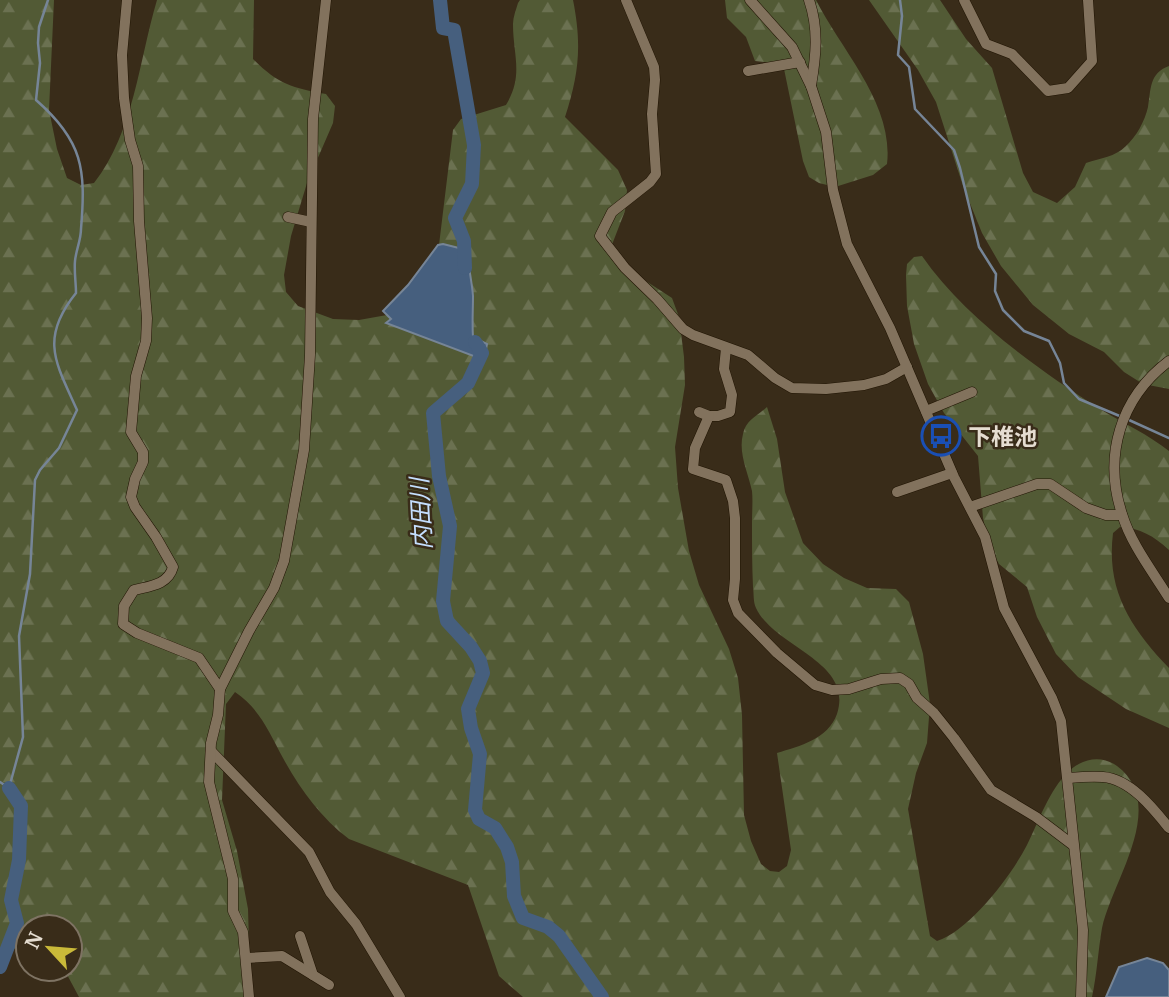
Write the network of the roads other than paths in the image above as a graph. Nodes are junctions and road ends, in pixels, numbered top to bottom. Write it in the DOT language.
graph roads {
  1 [pos="127,0"];
  2 [pos="326,0"];
  3 [pos="626,0"];
  4 [pos="750,0"];
  5 [pos="809,0"];
  6 [pos="964,0"];
  7 [pos="1088,0"];
  8 [pos="800,62"];
  9 [pos="748,71"];
  10 [pos="811,86"];
  11 [pos="288,217"];
  12 [pos="311,222"];
  13 [pos="726,348"];
  14 [pos="1169,361"];
  15 [pos="907,366"];
  16 [pos="972,392"];
  17 [pos="926,411"];
  18 [pos="952,473"];
  19 [pos="897,492"];
  20 [pos="970,507"];
  21 [pos="1122,515"];
  22 [pos="1169,598"];
  23 [pos="220,689"];
  24 [pos="211,751"];
  25 [pos="1069,778"];
  26 [pos="1169,828"];
  27 [pos="1073,845"];
  28 [pos="300,936"];
  29 [pos="247,958"];
  30 [pos="313,975"];
  31 [pos="329,985"];
  32 [pos="249,997"];
  33 [pos="400,997"];
  34 [pos="1081,997"];
  1 -- 23 [label="street"];
  2 -- 12 [label="street"];
  3 -- 13 [label="street"];
  4 -- 8 [label="street"];
  5 -- 10 [label="street"];
  6 -- 7 [label="street"];
  8 -- 9 [label="street"];
  8 -- 10 [label="street"];
  10 -- 15 [label="street"];
  11 -- 12 [label="street"];
  12 -- 23 [label="street"];
  13 -- 15 [label="street"];
  13 -- 27 [label="street"];
  14 -- 21 [label="street"];
  15 -- 17 [label="street"];
  16 -- 17 [label="street"];
  17 -- 18 [label="street"];
  18 -- 19 [label="street"];
  18 -- 20 [label="street"];
  20 -- 21 [label="street"];
  20 -- 25 [label="street"];
  21 -- 22 [label="street"];
  23 -- 24 [label="street"];
  24 -- 29 [label="street"];
  24 -- 33 [label="street"];
  25 -- 26 [label="street"];
  25 -- 27 [label="street"];
  27 -- 34 [label="street"];
  28 -- 30 [label="street"];
  29 -- 30 [label="street"];
  29 -- 32 [label="street"];
  30 -- 31 [label="street"];
}
